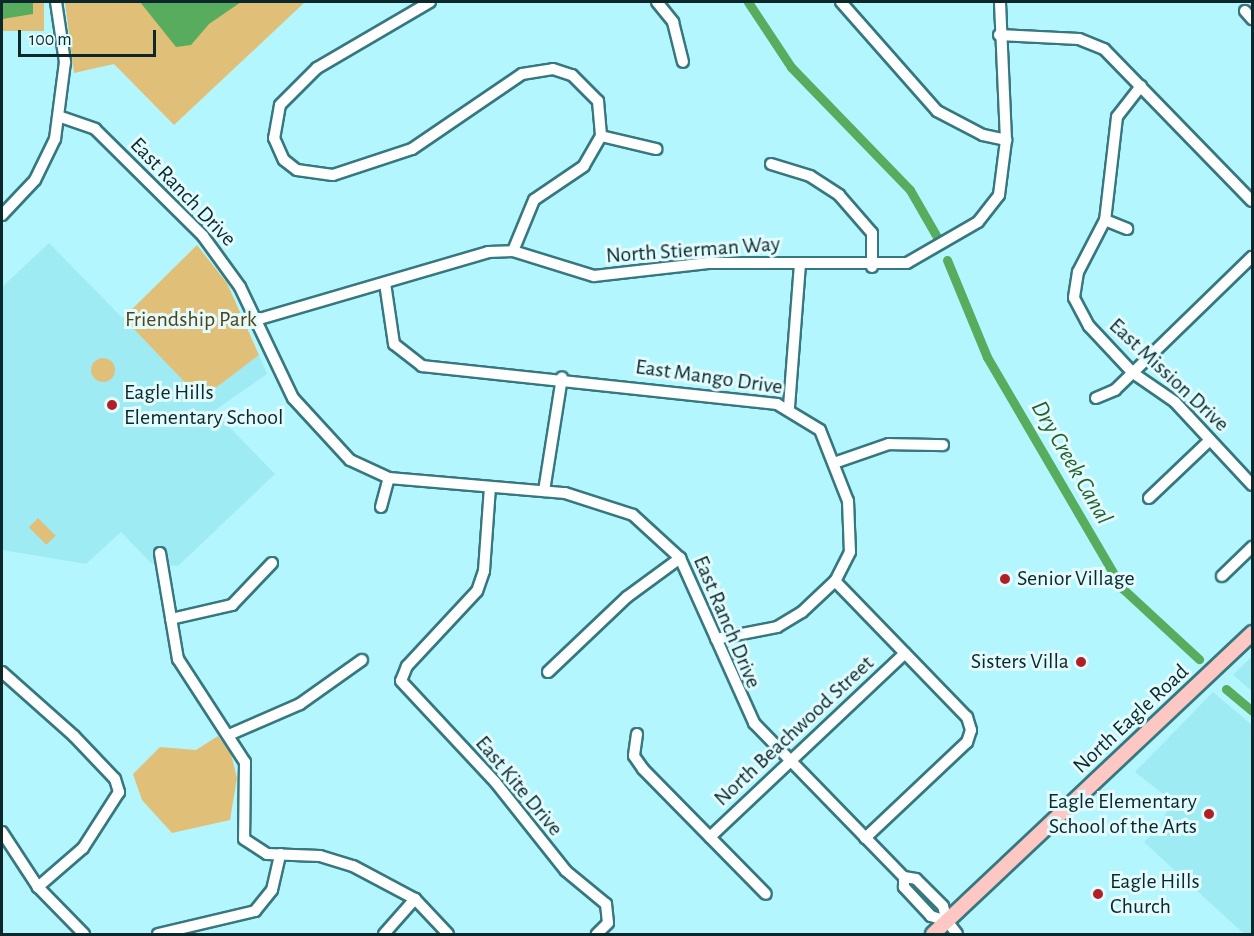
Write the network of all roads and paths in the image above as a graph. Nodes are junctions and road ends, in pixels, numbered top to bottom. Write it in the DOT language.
graph roads {
  1 [pos="56,2"];
  2 [pos="430,2"];
  3 [pos="657,2"];
  4 [pos="841,2"];
  5 [pos="1000,2"];
  6 [pos="999,35"];
  7 [pos="683,62"];
  8 [pos="1141,86"];
  9 [pos="61,117"];
  10 [pos="601,136"];
  11 [pos="1006,140"];
  12 [pos="656,149"];
  13 [pos="771,164"];
  14 [pos="1252,201"];
  15 [pos="2,215"];
  16 [pos="1105,220"];
  17 [pos="1127,229"];
  18 [pos="513,251"];
  19 [pos="1252,257"];
  20 [pos="800,262"];
  21 [pos="872,267"];
  22 [pos="385,283"];
  23 [pos="256,320"];
  24 [pos="1133,373"];
  25 [pos="562,377"];
  26 [pos="1096,398"];
  27 [pos="789,406"];
  28 [pos="1210,440"];
  29 [pos="943,446"];
  30 [pos="834,463"];
  31 [pos="389,478"];
  32 [pos="1252,485"];
  33 [pos="490,486"];
  34 [pos="544,491"];
  35 [pos="1149,498"];
  36 [pos="381,507"];
  37 [pos="1252,547"];
  38 [pos="160,553"];
  39 [pos="680,558"];
  40 [pos="272,563"];
  41 [pos="1222,576"];
  42 [pos="835,581"];
  43 [pos="171,619"];
  44 [pos="1252,633"];
  45 [pos="716,639"];
  46 [pos="905,652"];
  47 [pos="362,660"];
  48 [pos="2,672"];
  49 [pos="548,672"];
  50 [pos="231,734"];
  51 [pos="637,734"];
  52 [pos="790,761"];
  53 [pos="2,832"];
  54 [pos="710,837"];
  55 [pos="865,838"];
  56 [pos="280,854"];
  57 [pos="38,887"];
  58 [pos="766,894"];
  59 [pos="415,899"];
  60 [pos="947,921"];
  61 [pos="84,934"];
  62 [pos="158,934"];
  63 [pos="384,934"];
  64 [pos="448,934"];
  65 [pos="597,934"];
  66 [pos="933,934"];
  67 [pos="957,934"];
  1 -- 9 [label="street"];
  2 -- 10 [label="street"];
  3 -- 7 [label="street"];
  4 -- 11 [label="street"];
  5 -- 6 [label="street, North Stierman Way"];
  6 -- 8 [label="street"];
  6 -- 11 [label="street, North Stierman Way"];
  8 -- 14 [label="street"];
  8 -- 16 [label="street, East Mission Drive"];
  9 -- 15 [label="street"];
  9 -- 23 [label="street, East Ranch Drive"];
  10 -- 12 [label="street"];
  10 -- 18 [label="street"];
  11 -- 21 [label="street, North Stierman Way"];
  13 -- 21 [label="street"];
  16 -- 17 [label="street"];
  16 -- 24 [label="street, East Mission Drive"];
  18 -- 20 [label="street, North Stierman Way"];
  18 -- 22 [label="street, North Stierman Way"];
  19 -- 24 [label="street"];
  20 -- 21 [label="street, North Stierman Way"];
  20 -- 27 [label="street"];
  22 -- 23 [label="street, North Stierman Way"];
  22 -- 25 [label="street, East Mango Drive"];
  23 -- 31 [label="street, East Ranch Drive"];
  24 -- 26 [label="street"];
  24 -- 28 [label="street, East Mission Drive"];
  25 -- 27 [label="street, East Mango Drive"];
  25 -- 34 [label="street"];
  27 -- 30 [label="street, East Mango Drive"];
  28 -- 32 [label="street, East Mission Drive"];
  28 -- 35 [label="street"];
  29 -- 30 [label="street"];
  30 -- 42 [label="street, East Mango Drive"];
  31 -- 33 [label="street, East Ranch Drive"];
  31 -- 36 [label="street"];
  33 -- 34 [label="street, East Ranch Drive"];
  33 -- 65 [label="street, East Kite Drive"];
  34 -- 39 [label="street, East Ranch Drive"];
  37 -- 41 [label="street"];
  38 -- 43 [label="street"];
  39 -- 45 [label="street, East Ranch Drive"];
  39 -- 49 [label="street"];
  40 -- 43 [label="street"];
  42 -- 45 [label="street, East Mango Drive"];
  42 -- 46 [label="street"];
  43 -- 50 [label="street"];
  44 -- 60 [label="main road, North Eagle Road"];
  45 -- 52 [label="street, East Ranch Drive"];
  46 -- 52 [label="street, North Beachwood Street"];
  46 -- 55 [label="street"];
  47 -- 50 [label="street"];
  48 -- 57 [label="street"];
  50 -- 56 [label="street"];
  51 -- 54 [label="street"];
  52 -- 54 [label="street, North Beachwood Street"];
  52 -- 55 [label="street, East Ranch Drive"];
  53 -- 57 [label="street"];
  54 -- 58 [label="street"];
  55 -- 60 [label="street, East Ranch Drive"];
  56 -- 59 [label="street"];
  56 -- 62 [label="street"];
  57 -- 61 [label="street"];
  59 -- 63 [label="street"];
  59 -- 64 [label="street"];
  60 -- 66 [label="main road, North Eagle Road"];
  60 -- 67 [label="street"];
}
